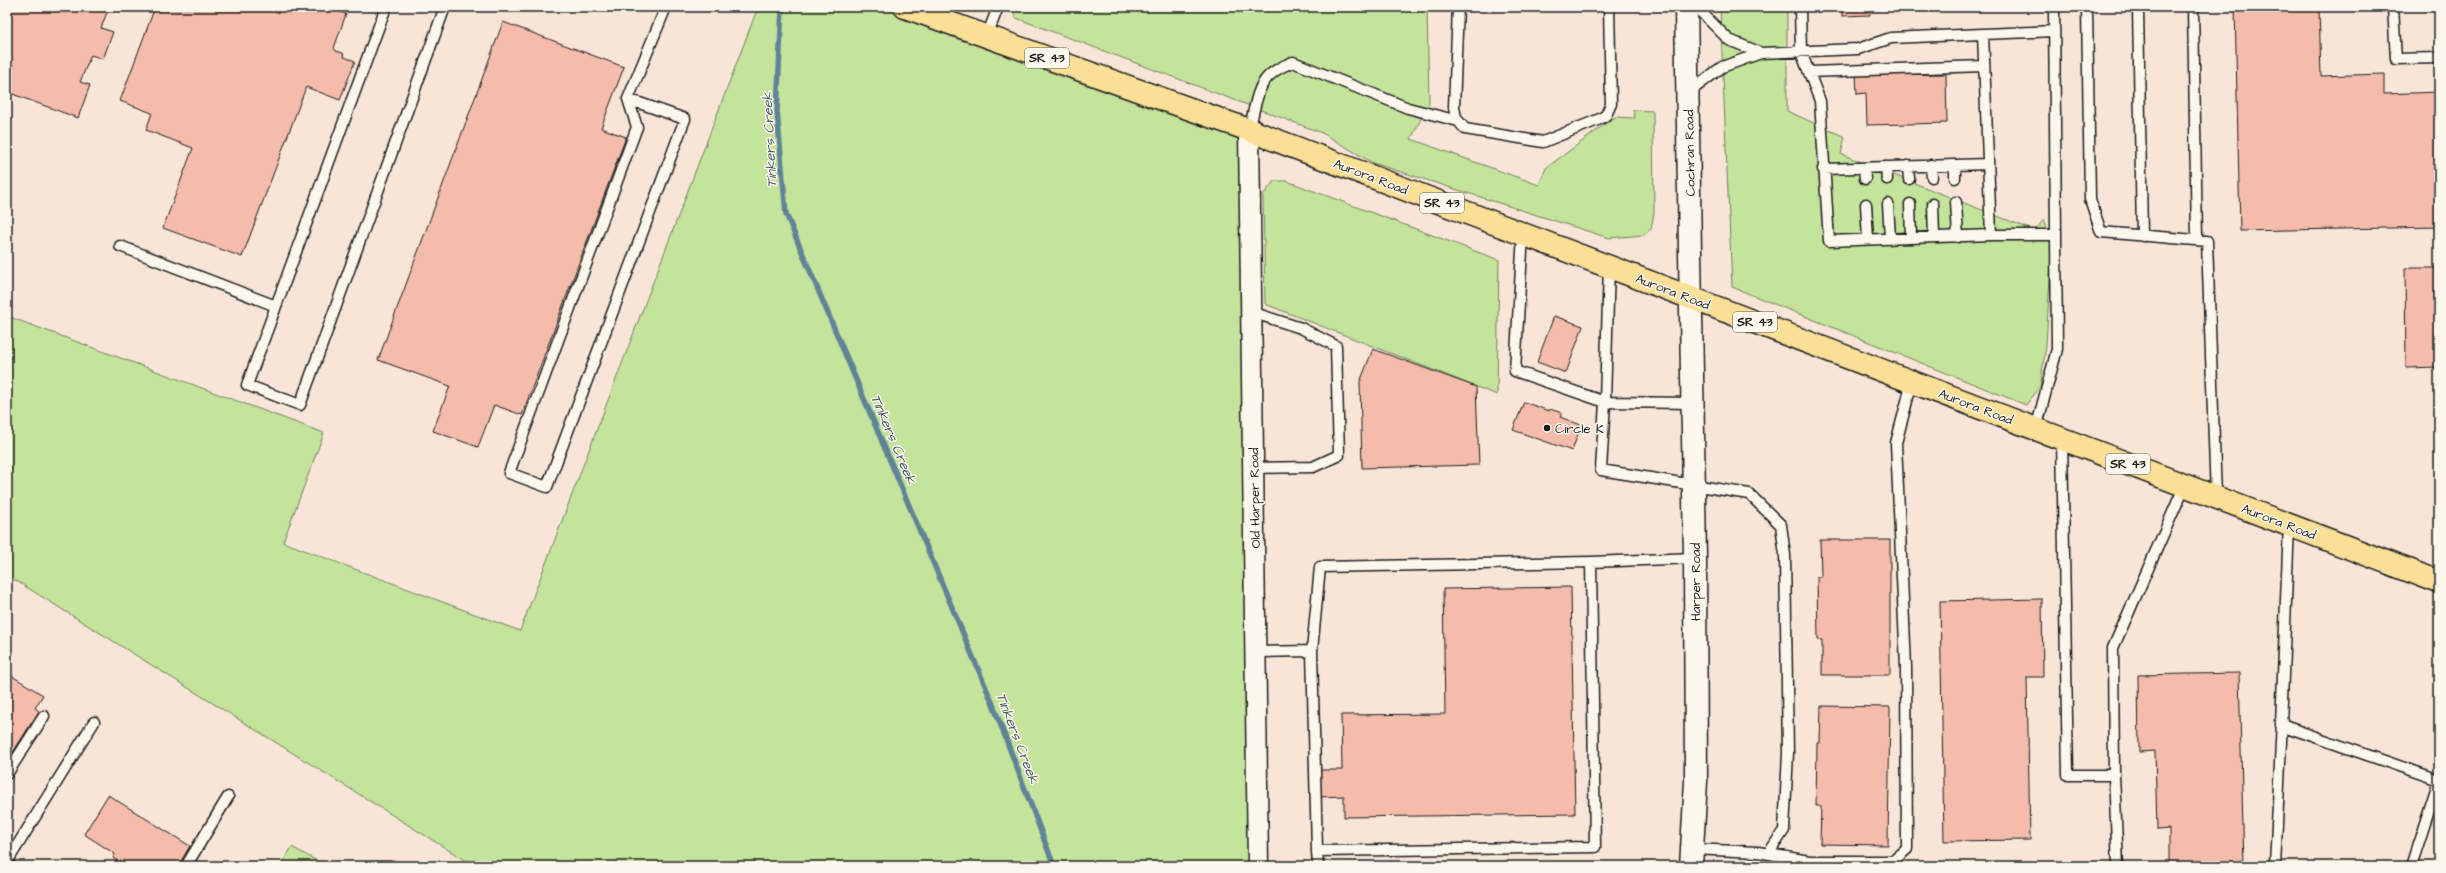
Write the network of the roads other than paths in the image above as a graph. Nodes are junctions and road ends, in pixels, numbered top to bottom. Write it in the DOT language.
graph roads {
  1 [pos="386,7"];
  2 [pos="445,7"];
  3 [pos="666,7"];
  4 [pos="906,7"];
  5 [pos="998,7"];
  6 [pos="1458,7"];
  7 [pos="1608,7"];
  8 [pos="1686,7"];
  9 [pos="1696,7"];
  10 [pos="1800,7"];
  11 [pos="2054,7"];
  12 [pos="2087,7"];
  13 [pos="2138,7"];
  14 [pos="2193,7"];
  15 [pos="2393,7"];
  16 [pos="2054,31"];
  17 [pos="1983,34"];
  18 [pos="987,36"];
  19 [pos="1801,52"];
  20 [pos="1761,54"];
  21 [pos="2439,58"];
  22 [pos="1984,66"];
  23 [pos="1809,72"];
  24 [pos="1688,93"];
  25 [pos="628,99"];
  26 [pos="1458,121"];
  27 [pos="1249,130"];
  28 [pos="1988,164"];
  29 [pos="1931,165"];
  30 [pos="1955,165"];
  31 [pos="1908,166"];
  32 [pos="1886,167"];
  33 [pos="1864,168"];
  34 [pos="1823,169"];
  35 [pos="1932,177"];
  36 [pos="1955,178"];
  37 [pos="1865,179"];
  38 [pos="1887,179"];
  39 [pos="1909,179"];
  40 [pos="1956,202"];
  41 [pos="1866,204"];
  42 [pos="1888,204"];
  43 [pos="1910,204"];
  44 [pos="1933,204"];
  45 [pos="1523,234"];
  46 [pos="1992,235"];
  47 [pos="2056,235"];
  48 [pos="2142,236"];
  49 [pos="1934,237"];
  50 [pos="1958,237"];
  51 [pos="1890,238"];
  52 [pos="1911,238"];
  53 [pos="1868,239"];
  54 [pos="2197,240"];
  55 [pos="120,246"];
  56 [pos="1609,266"];
  57 [pos="1692,298"];
  58 [pos="276,306"];
  59 [pos="1251,312"];
  60 [pos="1912,382"];
  61 [pos="1605,402"];
  62 [pos="1693,403"];
  63 [pos="2036,429"];
  64 [pos="2062,439"];
  65 [pos="1253,468"];
  66 [pos="2184,485"];
  67 [pos="1694,487"];
  68 [pos="2216,497"];
  69 [pos="2290,525"];
  70 [pos="1695,558"];
  71 [pos="1590,562"];
  72 [pos="2439,582"];
  73 [pos="1312,651"];
  74 [pos="1256,652"];
  75 [pos="44,716"];
  76 [pos="2282,721"];
  77 [pos="94,722"];
  78 [pos="7,774"];
  79 [pos="2114,776"];
  80 [pos="228,798"];
  81 [pos="1317,851"];
  82 [pos="1769,853"];
  83 [pos="1691,857"];
  84 [pos="7,862"];
  85 [pos="186,866"];
  86 [pos="1258,866"];
  87 [pos="1318,866"];
  88 [pos="2118,866"];
  89 [pos="2275,866"];
  90 [pos="2411,866"];
  1 -- 58 [label="lane"];
  2 -- 58 [label="lane"];
  3 -- 25 [label="lane"];
  4 -- 18 [label="main road, Aurora Road / SR 43"];
  5 -- 18 [label="lane"];
  6 -- 26 [label="lane"];
  7 -- 26 [label="lane"];
  8 -- 24 [label="street, Cochran Road"];
  9 -- 20 [label="lane"];
  10 -- 19 [label="lane"];
  11 -- 16 [label="lane"];
  12 -- 48 [label="lane"];
  13 -- 48 [label="lane"];
  14 -- 54 [label="lane"];
  15 -- 21 [label="lane"];
  16 -- 17 [label="lane"];
  16 -- 47 [label="lane"];
  17 -- 19 [label="lane"];
  17 -- 22 [label="lane"];
  18 -- 27 [label="main road, Aurora Road / SR 43"];
  19 -- 20 [label="lane"];
  19 -- 23 [label="lane"];
  20 -- 24 [label="lane"];
  22 -- 23 [label="lane"];
  22 -- 28 [label="lane"];
  23 -- 34 [label="lane"];
  24 -- 57 [label="street, Cochran Road"];
  25 -- 25 [label="lane"];
  26 -- 27 [label="lane"];
  27 -- 45 [label="main road, Aurora Road / SR 43"];
  27 -- 59 [label="street, Old Harper Road"];
  28 -- 30 [label="lane"];
  28 -- 46 [label="lane"];
  29 -- 30 [label="lane"];
  29 -- 31 [label="lane"];
  29 -- 35 [label="lane"];
  30 -- 36 [label="lane"];
  31 -- 32 [label="lane"];
  31 -- 39 [label="lane"];
  32 -- 33 [label="lane"];
  32 -- 38 [label="lane"];
  33 -- 34 [label="lane"];
  33 -- 37 [label="lane"];
  34 -- 53 [label="lane"];
  40 -- 50 [label="lane"];
  41 -- 53 [label="lane"];
  42 -- 51 [label="lane"];
  43 -- 52 [label="lane"];
  44 -- 49 [label="lane"];
  45 -- 56 [label="main road, Aurora Road / SR 43"];
  45 -- 61 [label="lane"];
  46 -- 47 [label="lane"];
  46 -- 50 [label="lane"];
  47 -- 63 [label="lane"];
  48 -- 54 [label="lane"];
  49 -- 50 [label="lane"];
  49 -- 52 [label="lane"];
  51 -- 52 [label="lane"];
  51 -- 53 [label="lane"];
  54 -- 68 [label="lane"];
  55 -- 58 [label="lane"];
  56 -- 57 [label="main road, Aurora Road / SR 43"];
  56 -- 61 [label="lane"];
  57 -- 60 [label="main road, Aurora Road / SR 43"];
  57 -- 62 [label="street, Harper Road"];
  59 -- 65 [label="street, Old Harper Road"];
  59 -- 65 [label="lane"];
  60 -- 63 [label="main road, Aurora Road / SR 43"];
  60 -- 82 [label="lane"];
  61 -- 62 [label="lane"];
  61 -- 67 [label="lane"];
  62 -- 67 [label="street, Harper Road"];
  63 -- 64 [label="main road, Aurora Road / SR 43"];
  64 -- 66 [label="main road, Aurora Road / SR 43"];
  64 -- 79 [label="lane"];
  65 -- 74 [label="street, Old Harper Road"];
  66 -- 68 [label="main road, Aurora Road / SR 43"];
  66 -- 79 [label="lane"];
  67 -- 70 [label="street, Harper Road"];
  67 -- 82 [label="lane"];
  68 -- 69 [label="main road, Aurora Road / SR 43"];
  69 -- 72 [label="main road, Aurora Road / SR 43"];
  69 -- 76 [label="lane"];
  70 -- 71 [label="lane"];
  70 -- 83 [label="street, Harper Road"];
  71 -- 73 [label="lane"];
  71 -- 81 [label="lane"];
  73 -- 74 [label="lane"];
  73 -- 81 [label="lane"];
  74 -- 86 [label="street, Old Harper Road"];
  75 -- 78 [label="lane"];
  76 -- 89 [label="lane"];
  76 -- 90 [label="lane"];
  77 -- 84 [label="lane"];
  79 -- 88 [label="lane"];
  80 -- 85 [label="lane"];
  81 -- 87 [label="lane"];
  82 -- 83 [label="lane"];
}
